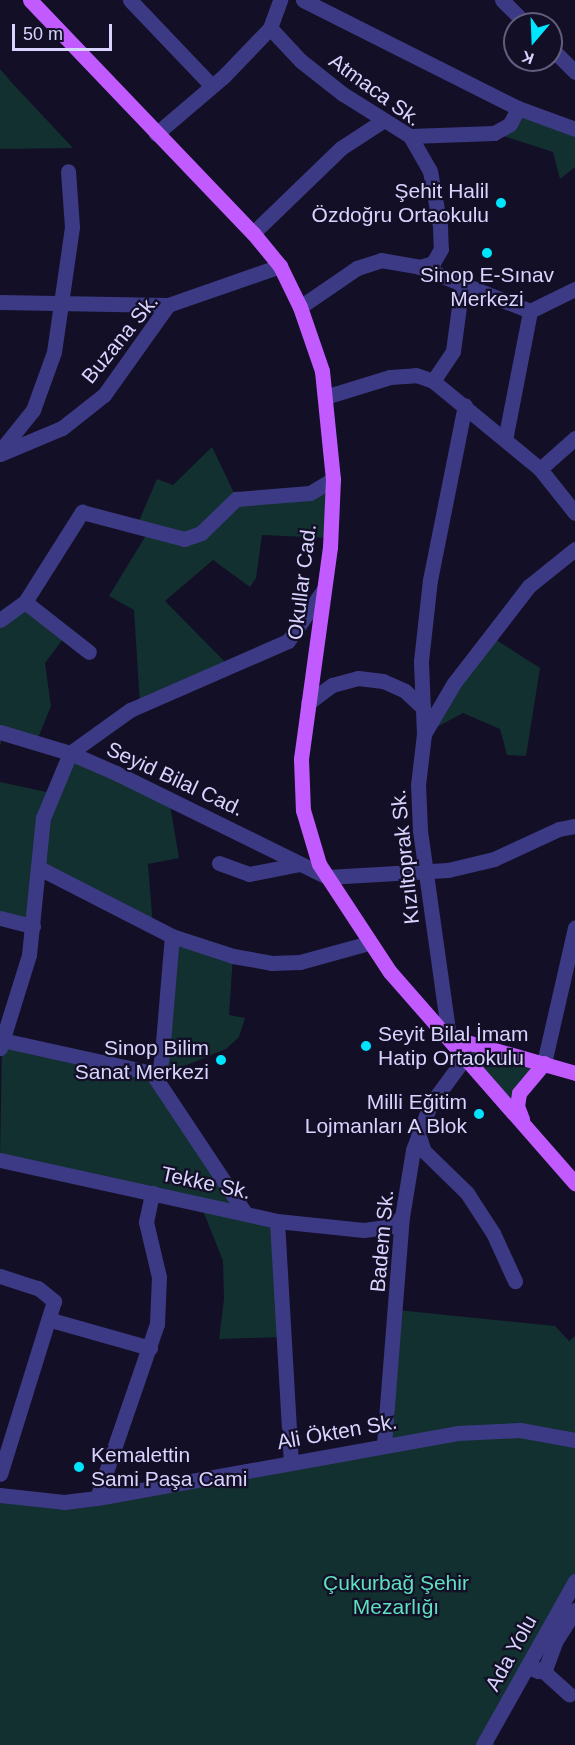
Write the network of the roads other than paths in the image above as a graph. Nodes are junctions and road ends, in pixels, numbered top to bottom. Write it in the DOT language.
graph roads {
  1 [pos="30,0"];
  2 [pos="130,0"];
  3 [pos="280,0"];
  4 [pos="303,0"];
  5 [pos="502,0"];
  6 [pos="514,12"];
  7 [pos="270,28"];
  8 [pos="563,60"];
  9 [pos="575,72"];
  10 [pos="212,86"];
  11 [pos="518,108"];
  12 [pos="384,120"];
  13 [pos="574,126"];
  14 [pos="156,134"];
  15 [pos="410,136"];
  16 [pos="68,171"];
  17 [pos="254,232"];
  18 [pos="280,266"];
  19 [pos="420,267"];
  20 [pos="462,284"];
  21 [pos="575,289"];
  22 [pos="0,302"];
  23 [pos="60,303"];
  24 [pos="168,305"];
  25 [pos="300,308"];
  26 [pos="530,311"];
  27 [pos="434,381"];
  28 [pos="325,397"];
  29 [pos="465,405"];
  30 [pos="575,438"];
  31 [pos="505,440"];
  32 [pos="0,452"];
  33 [pos="540,469"];
  34 [pos="333,479"];
  35 [pos="575,513"];
  36 [pos="575,549"];
  37 [pos="324,589"];
  38 [pos="25,602"];
  39 [pos="0,620"];
  40 [pos="88,652"];
  41 [pos="308,703"];
  42 [pos="423,708"];
  43 [pos="0,732"];
  44 [pos="424,734"];
  45 [pos="70,753"];
  46 [pos="575,826"];
  47 [pos="219,863"];
  48 [pos="300,864"];
  49 [pos="41,869"];
  50 [pos="426,871"];
  51 [pos="327,878"];
  52 [pos="0,918"];
  53 [pos="33,926"];
  54 [pos="575,928"];
  55 [pos="172,936"];
  56 [pos="369,943"];
  57 [pos="449,1036"];
  58 [pos="1,1044"];
  59 [pos="465,1056"];
  60 [pos="544,1063"];
  61 [pos="152,1073"];
  62 [pos="575,1073"];
  63 [pos="524,1123"];
  64 [pos="418,1134"];
  65 [pos="0,1160"];
  66 [pos="575,1183"];
  67 [pos="152,1193"];
  68 [pos="245,1213"];
  69 [pos="402,1217"];
  70 [pos="277,1221"];
  71 [pos="0,1275"];
  72 [pos="515,1281"];
  73 [pos="51,1320"];
  74 [pos="150,1348"];
  75 [pos="575,1440"];
  76 [pos="384,1444"];
  77 [pos="291,1461"];
  78 [pos="0,1474"];
  79 [pos="0,1496"];
  80 [pos="98,1498"];
  81 [pos="575,1581"];
  82 [pos="575,1610"];
  83 [pos="535,1668"];
  84 [pos="569,1694"];
  85 [pos="483,1745"];
  1 -- 14 [label="main road, Okullar Cad."];
  2 -- 10 [label="street"];
  3 -- 7 [label="street"];
  4 -- 11 [label="street"];
  5 -- 6 [label="street"];
  7 -- 10 [label="street"];
  7 -- 12 [label="street, Atmaca Sk."];
  8 -- 9 [label="street"];
  10 -- 14 [label="street"];
  11 -- 13 [label="street"];
  11 -- 15 [label="street"];
  12 -- 15 [label="street, Atmaca Sk."];
  12 -- 17 [label="street"];
  14 -- 17 [label="main road, Okullar Cad."];
  15 -- 19 [label="street, Atmaca Sk."];
  16 -- 23 [label="street"];
  17 -- 18 [label="main road, Okullar Cad."];
  18 -- 24 [label="street, Buzana Sk."];
  18 -- 25 [label="main road, Okullar Cad."];
  19 -- 20 [label="street"];
  19 -- 25 [label="street"];
  20 -- 26 [label="street"];
  20 -- 27 [label="street"];
  21 -- 26 [label="street"];
  22 -- 23 [label="street"];
  23 -- 24 [label="street"];
  23 -- 32 [label="street"];
  24 -- 32 [label="street, Buzana Sk."];
  25 -- 28 [label="main road, Okullar Cad."];
  26 -- 31 [label="street"];
  27 -- 28 [label="street"];
  27 -- 29 [label="street"];
  28 -- 34 [label="main road, Okullar Cad."];
  29 -- 31 [label="street"];
  29 -- 42 [label="street"];
  30 -- 33 [label="street"];
  31 -- 33 [label="street"];
  33 -- 35 [label="street"];
  34 -- 37 [label="main road, Okullar Cad."];
  34 -- 38 [label="street"];
  36 -- 44 [label="street, Kızıltoprak Sk."];
  37 -- 41 [label="main road, Okullar Cad."];
  37 -- 45 [label="street"];
  38 -- 39 [label="street"];
  38 -- 40 [label="street"];
  41 -- 42 [label="street"];
  41 -- 51 [label="main road, Okullar Cad."];
  42 -- 44 [label="street"];
  43 -- 45 [label="street, Seyid Bilal Cad."];
  44 -- 50 [label="street, Kızıltoprak Sk."];
  45 -- 48 [label="street, Seyid Bilal Cad."];
  45 -- 49 [label="street"];
  46 -- 50 [label="street"];
  47 -- 48 [label="street"];
  48 -- 51 [label="street, Seyid Bilal Cad."];
  49 -- 53 [label="street"];
  49 -- 55 [label="street"];
  50 -- 51 [label="street"];
  50 -- 57 [label="street, Kızıltoprak Sk."];
  51 -- 56 [label="main road, Okullar Cad."];
  52 -- 53 [label="street"];
  53 -- 58 [label="street"];
  54 -- 60 [label="street"];
  55 -- 56 [label="street"];
  55 -- 61 [label="street"];
  56 -- 57 [label="main road, Okullar Cad."];
  57 -- 59 [label="main road, Okullar Cad."];
  57 -- 60 [label="main road"];
  58 -- 61 [label="street"];
  59 -- 63 [label="main road, Okullar Cad."];
  59 -- 64 [label="street, Badem Sk."];
  60 -- 62 [label="main road"];
  60 -- 63 [label="main road"];
  61 -- 68 [label="street"];
  63 -- 66 [label="main road, Okullar Cad."];
  64 -- 69 [label="street, Badem Sk."];
  64 -- 72 [label="street"];
  65 -- 67 [label="street, Tekke Sk."];
  67 -- 68 [label="street, Tekke Sk."];
  67 -- 74 [label="street"];
  68 -- 70 [label="street, Tekke Sk."];
  69 -- 70 [label="street, Tekke Sk."];
  69 -- 76 [label="street, Badem Sk."];
  70 -- 77 [label="street"];
  71 -- 73 [label="street"];
  73 -- 74 [label="street"];
  73 -- 78 [label="street"];
  74 -- 80 [label="street"];
  75 -- 76 [label="street, Ali Ökten Sk."];
  76 -- 77 [label="street, Ali Ökten Sk."];
  77 -- 80 [label="street, Ali Ökten Sk."];
  79 -- 80 [label="street, Ali Ökten Sk."];
  81 -- 83 [label="street, Ada Yolu"];
  82 -- 83 [label="street"];
  83 -- 84 [label="street"];
  83 -- 85 [label="street, Ada Yolu"];
}
